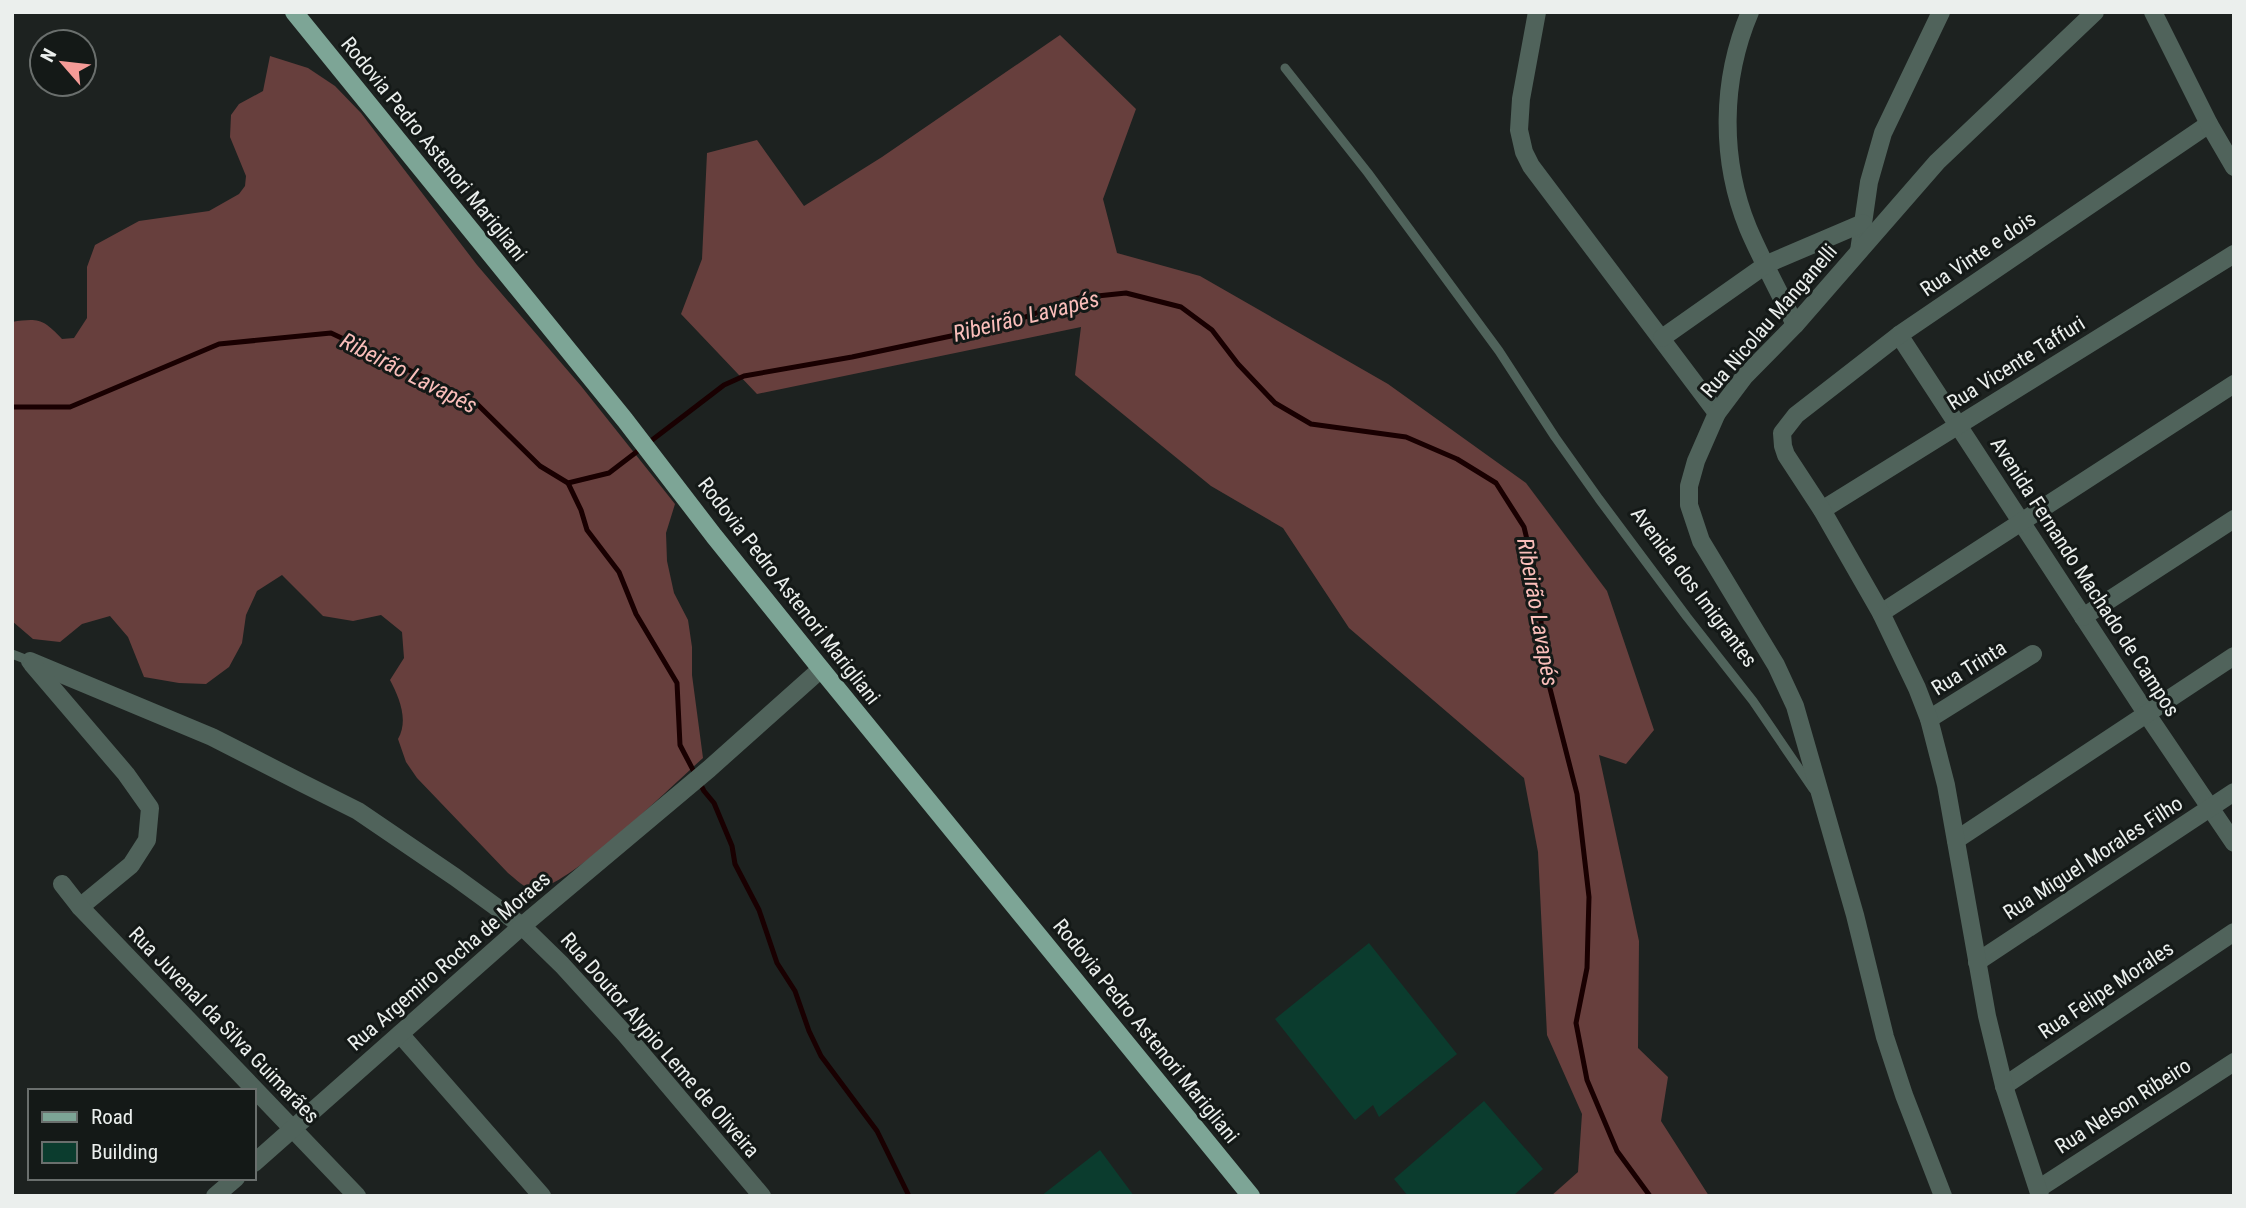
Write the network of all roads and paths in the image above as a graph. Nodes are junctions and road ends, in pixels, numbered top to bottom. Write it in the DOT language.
graph roads {
  1 [pos="294,12"];
  2 [pos="1537,12"];
  3 [pos="1750,12"];
  4 [pos="1941,12"];
  5 [pos="2095,12"];
  6 [pos="2153,12"];
  7 [pos="1285,68"];
  8 [pos="2209,124"];
  9 [pos="2234,167"];
  10 [pos="1863,223"];
  11 [pos="1859,251"];
  12 [pos="2234,254"];
  13 [pos="1767,264"];
  14 [pos="1795,325"];
  15 [pos="1899,335"];
  16 [pos="1662,338"];
  17 [pos="2234,383"];
  18 [pos="1717,413"];
  19 [pos="1959,426"];
  20 [pos="1822,510"];
  21 [pos="2234,519"];
  22 [pos="2022,522"];
  23 [pos="1881,612"];
  24 [pos="2083,617"];
  25 [pos="12,654"];
  26 [pos="2033,654"];
  27 [pos="2234,656"];
  28 [pos="30,662"];
  29 [pos="821,669"];
  30 [pos="2146,713"];
  31 [pos="1929,719"];
  32 [pos="2234,792"];
  33 [pos="1824,805"];
  34 [pos="2210,808"];
  35 [pos="1956,839"];
  36 [pos="2234,843"];
  37 [pos="62,884"];
  38 [pos="80,907"];
  39 [pos="522,926"];
  40 [pos="2234,932"];
  41 [pos="1977,962"];
  42 [pos="400,1034"];
  43 [pos="2234,1062"];
  44 [pos="2004,1086"];
  45 [pos="253,1089"];
  46 [pos="256,1092"];
  47 [pos="292,1130"];
  48 [pos="256,1161"];
  49 [pos="234,1180"];
  50 [pos="2039,1192"];
  51 [pos="215,1196"];
  52 [pos="357,1196"];
  53 [pos="542,1196"];
  54 [pos="762,1196"];
  55 [pos="1251,1196"];
  56 [pos="1943,1196"];
  1 -- 29 [label="main road, Rodovia Pedro Astenori Marigliani"];
  2 -- 16 [label="street"];
  3 -- 13 [label="street"];
  4 -- 10 [label="street"];
  5 -- 11 [label="street, Rua Nicolau Manganelli"];
  6 -- 8 [label="street"];
  7 -- 33 [label="lane, Avenida dos Imigrantes"];
  8 -- 9 [label="street"];
  8 -- 15 [label="street, Rua Vinte e dois"];
  10 -- 11 [label="street"];
  10 -- 13 [label="street"];
  11 -- 14 [label="street, Rua Nicolau Manganelli"];
  12 -- 19 [label="street, Rua Vicente Taffuri"];
  13 -- 14 [label="street"];
  13 -- 16 [label="street"];
  14 -- 18 [label="street, Rua Nicolau Manganelli"];
  15 -- 19 [label="street, Avenida Fernando Machado de Campos"];
  15 -- 20 [label="street, Rua Vinte e dois"];
  16 -- 18 [label="street"];
  17 -- 22 [label="street"];
  18 -- 33 [label="street, Rua Nicolau Manganelli"];
  19 -- 20 [label="street, Rua Vicente Taffuri"];
  19 -- 22 [label="street, Avenida Fernando Machado de Campos"];
  20 -- 23 [label="street"];
  21 -- 24 [label="street"];
  22 -- 23 [label="street"];
  22 -- 24 [label="street, Avenida Fernando Machado de Campos"];
  23 -- 31 [label="street"];
  24 -- 30 [label="street, Avenida Fernando Machado de Campos"];
  25 -- 28 [label="lane"];
  26 -- 31 [label="street, Rua Trinta"];
  27 -- 30 [label="street"];
  28 -- 38 [label="street"];
  28 -- 39 [label="street, Rua Doutor Alypio Leme de Oliveira"];
  29 -- 39 [label="street, Rua Argemiro Rocha de Moraes"];
  29 -- 55 [label="main road, Rodovia Pedro Astenori Marigliani"];
  30 -- 34 [label="street, Avenida Fernando Machado de Campos"];
  30 -- 35 [label="street"];
  31 -- 35 [label="street"];
  32 -- 34 [label="street, Rua Miguel Morales Filho"];
  33 -- 56 [label="street, Avenida dos Imigrantes"];
  34 -- 36 [label="street, Avenida Fernando Machado de Campos"];
  34 -- 41 [label="street, Rua Miguel Morales Filho"];
  35 -- 41 [label="street"];
  37 -- 38 [label="street, Rua Juvenal da Silva Guimarães"];
  38 -- 45 [label="street, Rua Juvenal da Silva Guimarães"];
  39 -- 42 [label="street, Rua Argemiro Rocha de Moraes"];
  39 -- 54 [label="street, Rua Doutor Alypio Leme de Oliveira"];
  40 -- 44 [label="street, Rua Felipe Morales"];
  41 -- 44 [label="street"];
  42 -- 47 [label="street, Rua Argemiro Rocha de Moraes"];
  42 -- 53 [label="street"];
  43 -- 50 [label="street, Rua Nelson Ribeiro"];
  44 -- 50 [label="street"];
  46 -- 47 [label="street, Rua Juvenal da Silva Guimarães"];
  47 -- 48 [label="street, Rua Argemiro Rocha de Moraes"];
  47 -- 52 [label="street, Rua Juvenal da Silva Guimarães"];
  49 -- 51 [label="street"];
}
